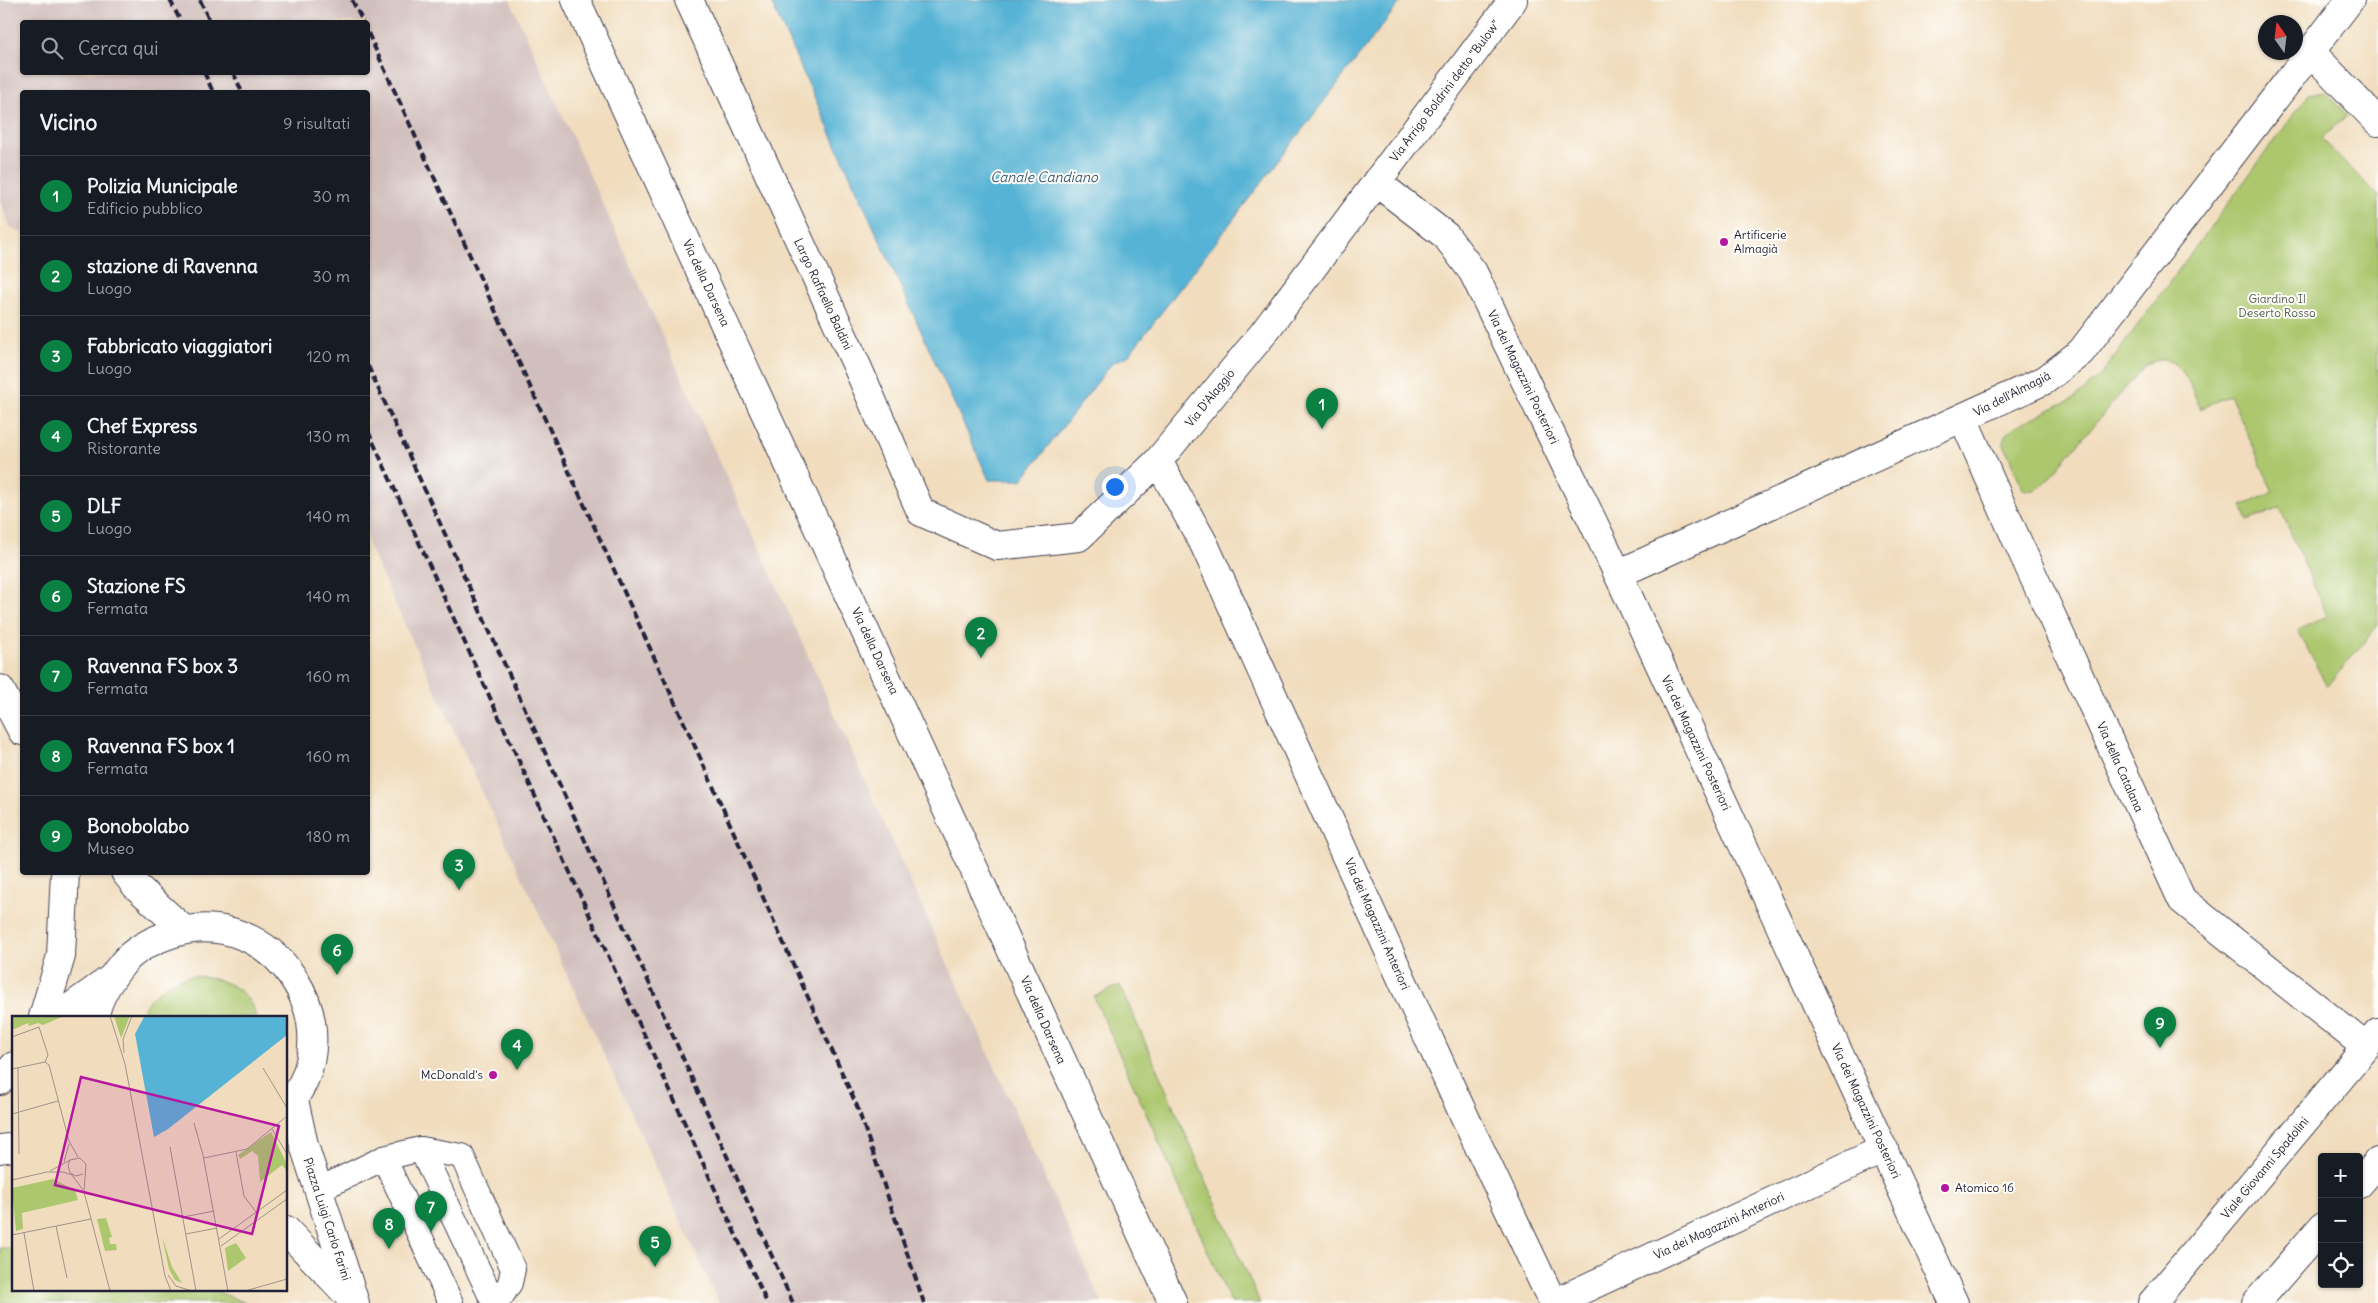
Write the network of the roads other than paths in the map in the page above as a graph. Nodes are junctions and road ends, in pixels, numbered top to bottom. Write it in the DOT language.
graph roads {
  1 [pos="576,0"];
  2 [pos="689,0"];
  3 [pos="1513,0"];
  4 [pos="2350,0"];
  5 [pos="2311,52"];
  6 [pos="2378,122"];
  7 [pos="1376,182"];
  8 [pos="1963,418"];
  9 [pos="1158,461"];
  10 [pos="997,546"];
  11 [pos="1618,574"];
  12 [pos="0,689"];
  13 [pos="20,727"];
  14 [pos="66,875"];
  15 [pos="128,875"];
  16 [pos="184,930"];
  17 [pos="110,979"];
  18 [pos="43,1016"];
  19 [pos="58,1016"];
  20 [pos="95,1016"];
  21 [pos="2372,1040"];
  22 [pos="12,1068"];
  23 [pos="0,1081"];
  24 [pos="290,1104"];
  25 [pos="421,1148"];
  26 [pos="1884,1149"];
  27 [pos="384,1158"];
  28 [pos="2378,1162"];
  29 [pos="2363,1179"];
  30 [pos="318,1190"];
  31 [pos="288,1232"];
  32 [pos="2318,1232"];
  33 [pos="355,1302"];
  34 [pos="451,1303"];
  35 [pos="495,1303"];
  36 [pos="1173,1303"];
  37 [pos="1553,1303"];
  38 [pos="1954,1303"];
  39 [pos="2152,1303"];
  40 [pos="2256,1303"];
  1 -- 36 [label="street, Via della Darsena"];
  2 -- 10 [label="street, Largo Raffaello Baldini"];
  3 -- 7 [label="street, Via Arrigo Boldrini detto \"Bulow\""];
  4 -- 5 [label="street, Via dell'Almagià"];
  5 -- 6 [label="street"];
  5 -- 8 [label="street, Via dell'Almagià"];
  7 -- 9 [label="street, Via D'Alaggio"];
  7 -- 11 [label="street, Via dei Magazzini Posteriori"];
  8 -- 11 [label="street, Via dell'Almagià"];
  8 -- 21 [label="street, Via della Catalana"];
  9 -- 10 [label="street, Via D'Alaggio"];
  9 -- 37 [label="street, Via dei Magazzini Anteriori"];
  11 -- 26 [label="street, Via dei Magazzini Posteriori"];
  12 -- 13 [label="street"];
  14 -- 18 [label="street"];
  15 -- 16 [label="street"];
  16 -- 17 [label="street, Piazza Luigi Carlo Farini"];
  16 -- 24 [label="street, Piazza Luigi Carlo Farini"];
  17 -- 19 [label="street, Piazza Luigi Carlo Farini"];
  17 -- 20 [label="street, Piazza Luigi Carlo Farini"];
  21 -- 39 [label="street, Viale Giovanni Spadolini"];
  22 -- 23 [label="street"];
  24 -- 30 [label="street, Piazza Luigi Carlo Farini"];
  25 -- 27 [label="lane"];
  25 -- 35 [label="lane"];
  25 -- 35 [label="lane"];
  26 -- 37 [label="street, Via dei Magazzini Anteriori"];
  26 -- 38 [label="street, Via dei Magazzini Posteriori"];
  27 -- 30 [label="lane"];
  27 -- 34 [label="lane"];
  28 -- 29 [label="street"];
  30 -- 33 [label="street, Piazza Luigi Carlo Farini"];
  31 -- 33 [label="street, Piazza Luigi Carlo Farini"];
  32 -- 40 [label="street"];
}
